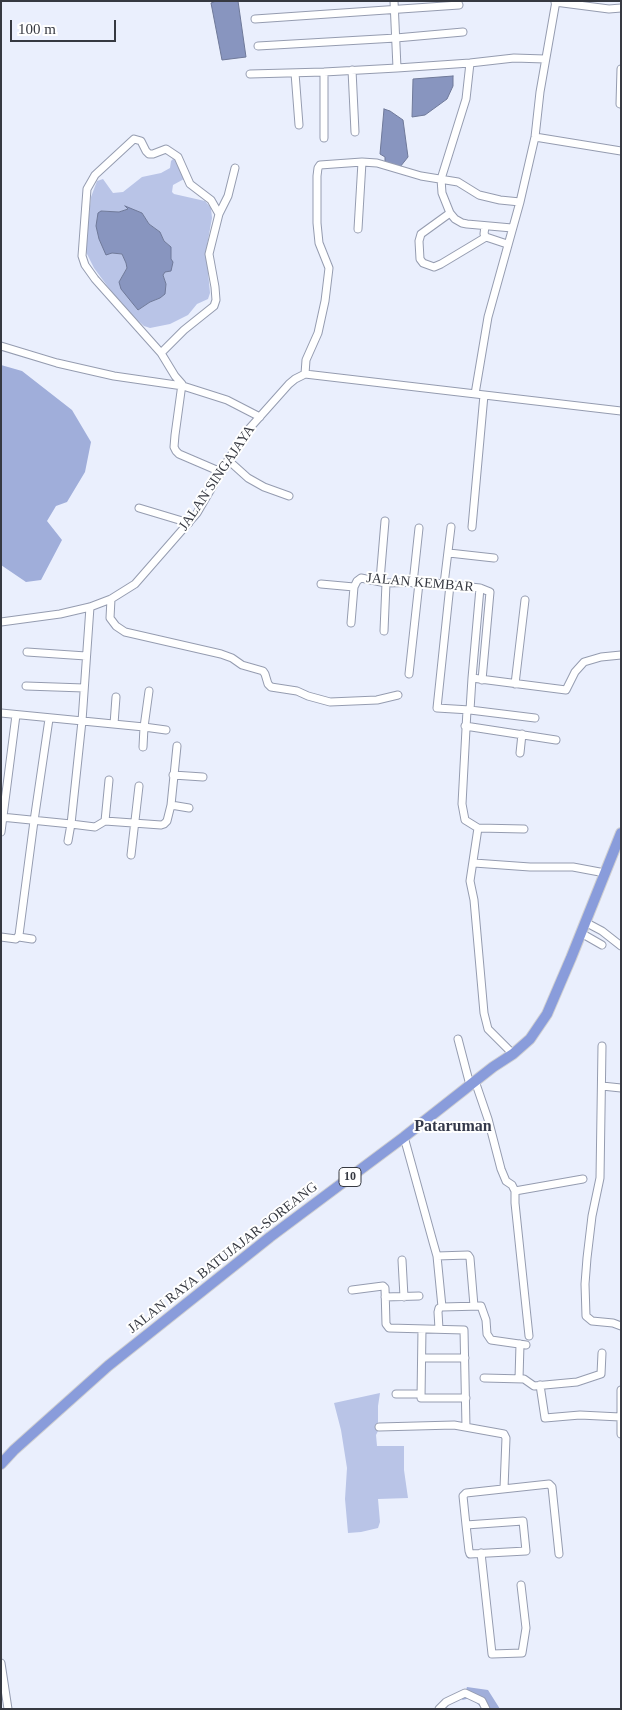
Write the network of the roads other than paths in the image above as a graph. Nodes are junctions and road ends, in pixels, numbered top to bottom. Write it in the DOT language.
graph roads {
  1 [pos="556,2"];
  2 [pos="394,5"];
  3 [pos="459,5"];
  4 [pos="621,8"];
  5 [pos="255,19"];
  6 [pos="463,32"];
  7 [pos="396,38"];
  8 [pos="258,46"];
  9 [pos="545,59"];
  10 [pos="470,63"];
  11 [pos="397,68"];
  12 [pos="621,69"];
  13 [pos="352,70"];
  14 [pos="324,72"];
  15 [pos="295,73"];
  16 [pos="250,74"];
  17 [pos="620,104"];
  18 [pos="299,125"];
  19 [pos="355,132"];
  20 [pos="535,137"];
  21 [pos="324,138"];
  22 [pos="621,151"];
  23 [pos="362,162"];
  24 [pos="235,168"];
  25 [pos="441,179"];
  26 [pos="520,202"];
  27 [pos="450,213"];
  28 [pos="219,214"];
  29 [pos="485,226"];
  30 [pos="358,228"];
  31 [pos="512,228"];
  32 [pos="486,236"];
  33 [pos="507,244"];
  34 [pos="1,346"];
  35 [pos="161,353"];
  36 [pos="305,374"];
  37 [pos="183,386"];
  38 [pos="475,394"];
  39 [pos="484,395"];
  40 [pos="621,411"];
  41 [pos="260,417"];
  42 [pos="228,460"];
  43 [pos="221,472"];
  44 [pos="289,496"];
  45 [pos="139,508"];
  46 [pos="385,521"];
  47 [pos="189,523"];
  48 [pos="472,526"];
  49 [pos="451,527"];
  50 [pos="419,528"];
  51 [pos="449,553"];
  52 [pos="494,558"];
  53 [pos="383,582"];
  54 [pos="416,583"];
  55 [pos="321,584"];
  56 [pos="447,585"];
  57 [pos="354,586"];
  58 [pos="480,588"];
  59 [pos="110,599"];
  60 [pos="525,600"];
  61 [pos="90,607"];
  62 [pos="1,622"];
  63 [pos="351,623"];
  64 [pos="384,631"];
  65 [pos="27,652"];
  66 [pos="621,655"];
  67 [pos="86,656"];
  68 [pos="409,674"];
  69 [pos="472,678"];
  70 [pos="482,680"];
  71 [pos="515,684"];
  72 [pos="26,686"];
  73 [pos="84,688"];
  74 [pos="149,691"];
  75 [pos="398,695"];
  76 [pos="116,697"];
  77 [pos="468,710"];
  78 [pos="1,713"];
  79 [pos="16,715"];
  80 [pos="535,718"];
  81 [pos="49,719"];
  82 [pos="82,721"];
  83 [pos="114,724"];
  84 [pos="465,726"];
  85 [pos="144,727"];
  86 [pos="166,730"];
  87 [pos="522,734"];
  88 [pos="556,740"];
  89 [pos="177,746"];
  90 [pos="143,747"];
  91 [pos="520,753"];
  92 [pos="173,775"];
  93 [pos="203,777"];
  94 [pos="109,780"];
  95 [pos="139,786"];
  96 [pos="170,805"];
  97 [pos="189,808"];
  98 [pos="2,817"];
  99 [pos="105,821"];
  100 [pos="34,822"];
  101 [pos="135,822"];
  102 [pos="71,824"];
  103 [pos="478,828"];
  104 [pos="524,829"];
  105 [pos="1,832"];
  106 [pos="621,833"];
  107 [pos="68,841"];
  108 [pos="131,855"];
  109 [pos="474,863"];
  110 [pos="605,873"];
  111 [pos="585,922"];
  112 [pos="581,933"];
  113 [pos="1,937"];
  114 [pos="19,937"];
  115 [pos="32,939"];
  116 [pos="602,944"];
  117 [pos="621,946"];
  118 [pos="458,1039"];
  119 [pos="602,1046"];
  120 [pos="513,1054"];
  121 [pos="473,1083"];
  122 [pos="602,1086"];
  123 [pos="621,1088"];
  124 [pos="404,1137"];
  125 [pos="583,1179"];
  126 [pos="515,1191"];
  127 [pos="437,1256"];
  128 [pos="402,1260"];
  129 [pos="352,1290"];
  130 [pos="419,1296"];
  131 [pos="385,1297"];
  132 [pos="404,1297"];
  133 [pos="474,1306"];
  134 [pos="442,1307"];
  135 [pos="621,1326"];
  136 [pos="422,1329"];
  137 [pos="439,1329"];
  138 [pos="529,1336"];
  139 [pos="602,1353"];
  140 [pos="422,1358"];
  141 [pos="465,1358"];
  142 [pos="484,1378"];
  143 [pos="519,1379"];
  144 [pos="540,1385"];
  145 [pos="621,1390"];
  146 [pos="396,1394"];
  147 [pos="421,1394"];
  148 [pos="466,1398"];
  149 [pos="620,1408"];
  150 [pos="620,1417"];
  151 [pos="378,1427"];
  152 [pos="466,1427"];
  153 [pos="621,1434"];
  154 [pos="1,1464"];
  155 [pos="504,1488"];
  156 [pos="466,1525"];
  157 [pos="481,1553"];
  158 [pos="559,1554"];
  159 [pos="521,1584"];
  160 [pos="1,1663"];
  161 [pos="4,1694"];
  162 [pos="8,1709"];
  163 [pos="439,1709"];
  164 [pos="486,1709"];
  1 -- 4 [label="street"];
  1 -- 9 [label="street"];
  2 -- 3 [label="street"];
  2 -- 5 [label="street"];
  2 -- 7 [label="street"];
  6 -- 7 [label="street"];
  7 -- 8 [label="street"];
  7 -- 11 [label="street"];
  9 -- 10 [label="street"];
  9 -- 20 [label="street"];
  10 -- 11 [label="street"];
  10 -- 25 [label="street"];
  11 -- 13 [label="street"];
  12 -- 17 [label="street"];
  13 -- 14 [label="street"];
  13 -- 19 [label="street"];
  14 -- 15 [label="street"];
  14 -- 21 [label="street"];
  15 -- 16 [label="street"];
  15 -- 18 [label="street"];
  20 -- 22 [label="street"];
  20 -- 26 [label="street"];
  23 -- 25 [label="street"];
  23 -- 30 [label="street"];
  23 -- 36 [label="street"];
  24 -- 28 [label="street"];
  25 -- 26 [label="street"];
  25 -- 27 [label="street"];
  26 -- 31 [label="street"];
  27 -- 29 [label="street"];
  27 -- 32 [label="street"];
  28 -- 35 [label="street"];
  28 -- 35 [label="street"];
  29 -- 31 [label="street"];
  29 -- 32 [label="street"];
  31 -- 33 [label="street"];
  32 -- 33 [label="street"];
  33 -- 38 [label="street"];
  34 -- 37 [label="street"];
  35 -- 37 [label="street"];
  36 -- 38 [label="street"];
  36 -- 41 [label="street, JALAN SINGAJAYA"];
  37 -- 41 [label="street"];
  37 -- 43 [label="street"];
  38 -- 39 [label="street"];
  39 -- 40 [label="street"];
  39 -- 48 [label="street"];
  41 -- 42 [label="street, JALAN SINGAJAYA"];
  42 -- 43 [label="street, JALAN SINGAJAYA"];
  42 -- 44 [label="street"];
  43 -- 47 [label="street, JALAN SINGAJAYA"];
  45 -- 47 [label="street"];
  46 -- 53 [label="street"];
  47 -- 59 [label="street, JALAN SINGAJAYA"];
  49 -- 51 [label="street"];
  50 -- 54 [label="street"];
  51 -- 52 [label="street"];
  51 -- 56 [label="street"];
  53 -- 54 [label="street, JALAN KEMBAR"];
  53 -- 57 [label="street, JALAN KEMBAR"];
  53 -- 64 [label="street"];
  54 -- 56 [label="street, JALAN KEMBAR"];
  54 -- 68 [label="street"];
  55 -- 57 [label="street"];
  56 -- 58 [label="street, JALAN KEMBAR"];
  56 -- 77 [label="street"];
  57 -- 63 [label="street, JALAN KEMBAR"];
  58 -- 69 [label="street, JALAN KEMBAR"];
  58 -- 70 [label="street"];
  59 -- 61 [label="street, JALAN SINGAJAYA"];
  59 -- 75 [label="street"];
  60 -- 71 [label="street"];
  61 -- 62 [label="street, JALAN SINGAJAYA"];
  61 -- 67 [label="street"];
  65 -- 67 [label="street"];
  66 -- 71 [label="street"];
  67 -- 73 [label="street"];
  69 -- 70 [label="street"];
  69 -- 77 [label="street, JALAN KEMBAR"];
  70 -- 71 [label="street"];
  72 -- 73 [label="street"];
  73 -- 82 [label="street"];
  74 -- 85 [label="street"];
  76 -- 83 [label="street"];
  77 -- 80 [label="street"];
  77 -- 84 [label="street, JALAN KEMBAR"];
  78 -- 79 [label="street"];
  79 -- 81 [label="street"];
  79 -- 98 [label="street"];
  81 -- 82 [label="street"];
  81 -- 100 [label="street"];
  82 -- 83 [label="street"];
  82 -- 102 [label="street"];
  83 -- 85 [label="street"];
  84 -- 87 [label="street"];
  84 -- 103 [label="street, JALAN KEMBAR"];
  85 -- 86 [label="street"];
  85 -- 90 [label="street"];
  87 -- 88 [label="street"];
  87 -- 91 [label="street"];
  89 -- 92 [label="street"];
  92 -- 93 [label="street"];
  92 -- 96 [label="street"];
  94 -- 99 [label="street"];
  95 -- 101 [label="street"];
  96 -- 97 [label="street"];
  96 -- 101 [label="street"];
  98 -- 100 [label="street"];
  98 -- 105 [label="street"];
  99 -- 101 [label="street"];
  99 -- 102 [label="street"];
  100 -- 102 [label="street"];
  100 -- 114 [label="street"];
  101 -- 108 [label="street"];
  102 -- 107 [label="street"];
  103 -- 104 [label="street"];
  103 -- 109 [label="street"];
  106 -- 110 [label="highway, JALAN RAYA BATUJAJAR-SOREANG / 10"];
  109 -- 110 [label="street"];
  109 -- 120 [label="street"];
  110 -- 111 [label="highway, JALAN RAYA BATUJAJAR-SOREANG / 10"];
  111 -- 112 [label="highway, JALAN RAYA BATUJAJAR-SOREANG / 10"];
  111 -- 117 [label="street"];
  112 -- 116 [label="street"];
  112 -- 120 [label="highway, JALAN RAYA BATUJAJAR-SOREANG / 10"];
  113 -- 114 [label="street"];
  114 -- 115 [label="street"];
  118 -- 121 [label="street"];
  119 -- 122 [label="street"];
  120 -- 121 [label="highway, JALAN RAYA BATUJAJAR-SOREANG / 10"];
  121 -- 124 [label="highway, JALAN RAYA BATUJAJAR-SOREANG / 10"];
  121 -- 126 [label="street"];
  122 -- 123 [label="street"];
  122 -- 135 [label="street"];
  124 -- 127 [label="street"];
  124 -- 154 [label="highway, JALAN RAYA BATUJAJAR-SOREANG / 10"];
  125 -- 126 [label="street"];
  126 -- 138 [label="street"];
  127 -- 133 [label="street"];
  127 -- 134 [label="street"];
  128 -- 132 [label="street"];
  129 -- 131 [label="street"];
  130 -- 132 [label="street"];
  131 -- 132 [label="street"];
  131 -- 136 [label="street"];
  133 -- 134 [label="street"];
  133 -- 143 [label="street"];
  134 -- 137 [label="street"];
  136 -- 137 [label="street"];
  136 -- 140 [label="street"];
  137 -- 141 [label="street"];
  139 -- 144 [label="street"];
  140 -- 141 [label="street"];
  140 -- 147 [label="street"];
  141 -- 148 [label="street"];
  142 -- 143 [label="street"];
  143 -- 144 [label="street"];
  144 -- 150 [label="street"];
  145 -- 149 [label="street"];
  146 -- 147 [label="street"];
  147 -- 148 [label="street"];
  148 -- 152 [label="street"];
  149 -- 150 [label="street"];
  150 -- 153 [label="street"];
  151 -- 152 [label="street"];
  152 -- 155 [label="street"];
  155 -- 156 [label="street"];
  155 -- 158 [label="street"];
  156 -- 157 [label="street"];
  156 -- 157 [label="street"];
  157 -- 159 [label="street"];
  160 -- 161 [label="street"];
  161 -- 162 [label="street"];
  163 -- 164 [label="street"];
}
